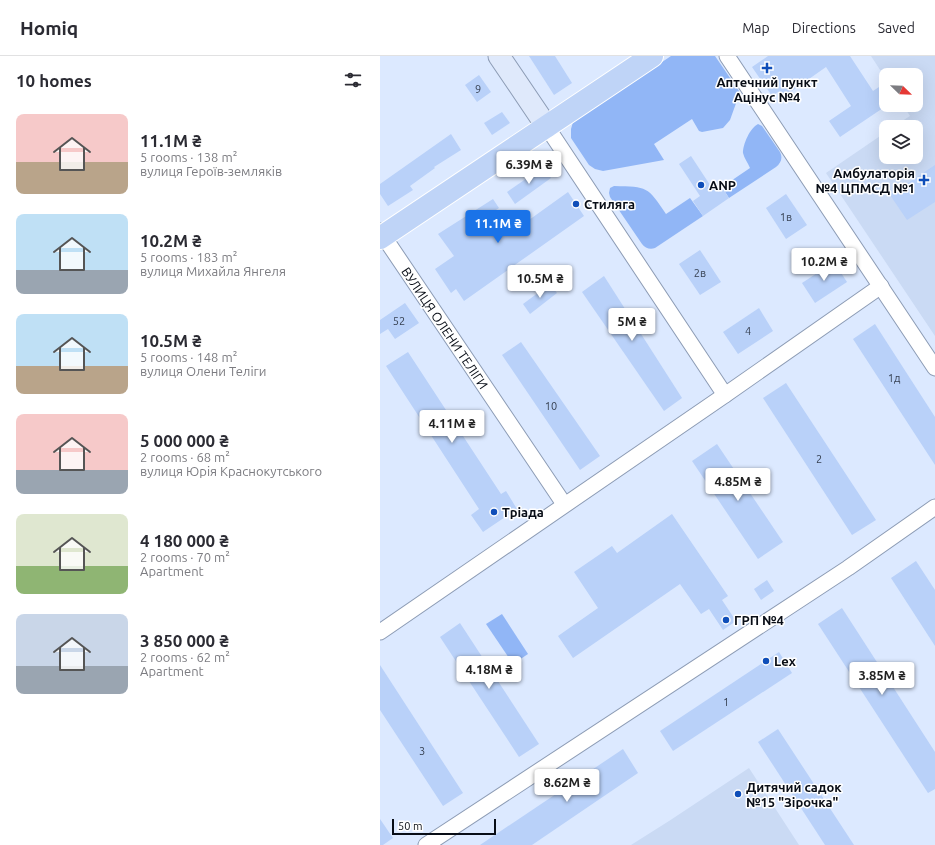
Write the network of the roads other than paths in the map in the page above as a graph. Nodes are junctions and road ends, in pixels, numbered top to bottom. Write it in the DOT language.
graph roads {
  1 [pos="499,56"];
  2 [pos="652,56"];
  3 [pos="727,56"];
  4 [pos="547,127"];
  5 [pos="381,235"];
  6 [pos="880,286"];
  7 [pos="935,368"];
  8 [pos="726,395"];
  9 [pos="564,504"];
  10 [pos="935,507"];
  11 [pos="380,632"];
  12 [pos="426,845"];
  1 -- 4 [label="street"];
  2 -- 4 [label="main road"];
  3 -- 6 [label="street"];
  4 -- 5 [label="main road"];
  4 -- 8 [label="street"];
  5 -- 9 [label="street, ВУЛИЦЯ ОЛЕНИ ТЕЛІГИ"];
  6 -- 7 [label="street"];
  6 -- 8 [label="street"];
  8 -- 9 [label="street"];
  9 -- 11 [label="street"];
  10 -- 12 [label="street"];
}
